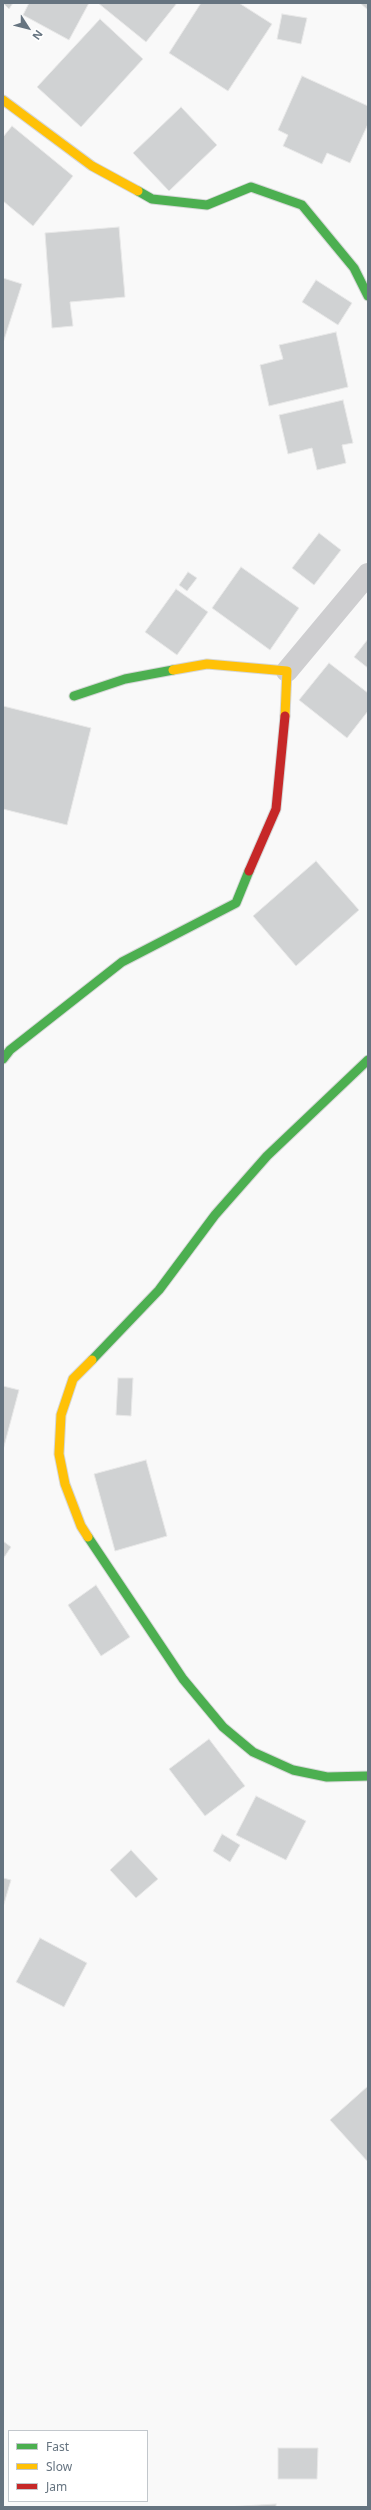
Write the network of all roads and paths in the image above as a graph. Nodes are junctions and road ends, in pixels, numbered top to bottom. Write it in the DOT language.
graph roads {
  1 [pos="3,100"];
  2 [pos="368,296"];
  3 [pos="368,574"];
  4 [pos="287,671"];
  5 [pos="74,696"];
  6 [pos="3,1059"];
  7 [pos="368,1060"];
  8 [pos="368,1776"];
  1 -- 2 [label="street"];
  3 -- 4 [label="street"];
  4 -- 5 [label="street"];
  4 -- 6 [label="street"];
  7 -- 8 [label="street"];
}
